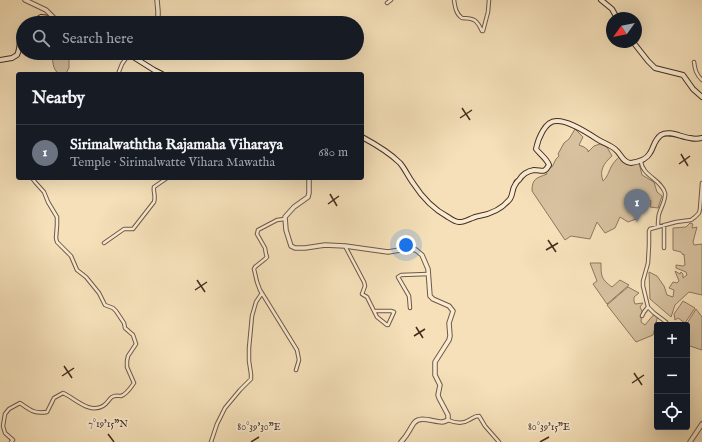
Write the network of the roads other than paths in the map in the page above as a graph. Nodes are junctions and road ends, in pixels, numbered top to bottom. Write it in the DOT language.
graph roads {
  1 [pos="25,0"];
  2 [pos="156,0"];
  3 [pos="391,0"];
  4 [pos="454,0"];
  5 [pos="489,0"];
  6 [pos="601,0"];
  7 [pos="387,2"];
  8 [pos="614,12"];
  9 [pos="51,16"];
  10 [pos="158,16"];
  11 [pos="638,48"];
  12 [pos="16,56"];
  13 [pos="0,60"];
  14 [pos="124,60"];
  15 [pos="138,60"];
  16 [pos="694,62"];
  17 [pos="119,72"];
  18 [pos="158,72"];
  19 [pos="702,80"];
  20 [pos="702,97"];
  21 [pos="364,138"];
  22 [pos="702,138"];
  23 [pos="641,160"];
  24 [pos="34,180"];
  25 [pos="164,180"];
  26 [pos="309,180"];
  27 [pos="702,183"];
  28 [pos="701,209"];
  29 [pos="285,219"];
  30 [pos="664,225"];
  31 [pos="658,227"];
  32 [pos="104,243"];
  33 [pos="345,246"];
  34 [pos="664,248"];
  35 [pos="428,274"];
  36 [pos="262,293"];
  37 [pos="648,307"];
  38 [pos="410,308"];
  39 [pos="376,311"];
  40 [pos="642,316"];
  41 [pos="666,322"];
  42 [pos="296,370"];
  43 [pos="448,420"];
  44 [pos="702,424"];
  45 [pos="1,425"];
  46 [pos="13,441"];
  47 [pos="211,442"];
  48 [pos="401,442"];
  49 [pos="499,442"];
  50 [pos="690,442"];
  1 -- 9 [label="street"];
  2 -- 10 [label="street"];
  3 -- 7 [label="street"];
  4 -- 5 [label="street"];
  6 -- 8 [label="main road"];
  11 -- 20 [label="main road"];
  12 -- 13 [label="main road"];
  14 -- 17 [label="street"];
  15 -- 18 [label="main road"];
  16 -- 19 [label="street"];
  21 -- 23 [label="main road"];
  22 -- 23 [label="main road"];
  23 -- 31 [label="street"];
  24 -- 45 [label="street"];
  25 -- 32 [label="street"];
  26 -- 29 [label="street"];
  27 -- 28 [label="street"];
  28 -- 30 [label="street"];
  29 -- 33 [label="street"];
  29 -- 36 [label="street"];
  30 -- 31 [label="street"];
  30 -- 34 [label="street"];
  31 -- 37 [label="street"];
  33 -- 35 [label="street"];
  33 -- 39 [label="street"];
  35 -- 38 [label="street"];
  35 -- 43 [label="street"];
  36 -- 42 [label="street"];
  36 -- 47 [label="street"];
  37 -- 40 [label="street"];
  37 -- 41 [label="street"];
  43 -- 48 [label="street"];
  43 -- 49 [label="street"];
  44 -- 50 [label="street"];
  45 -- 46 [label="street"];
}
